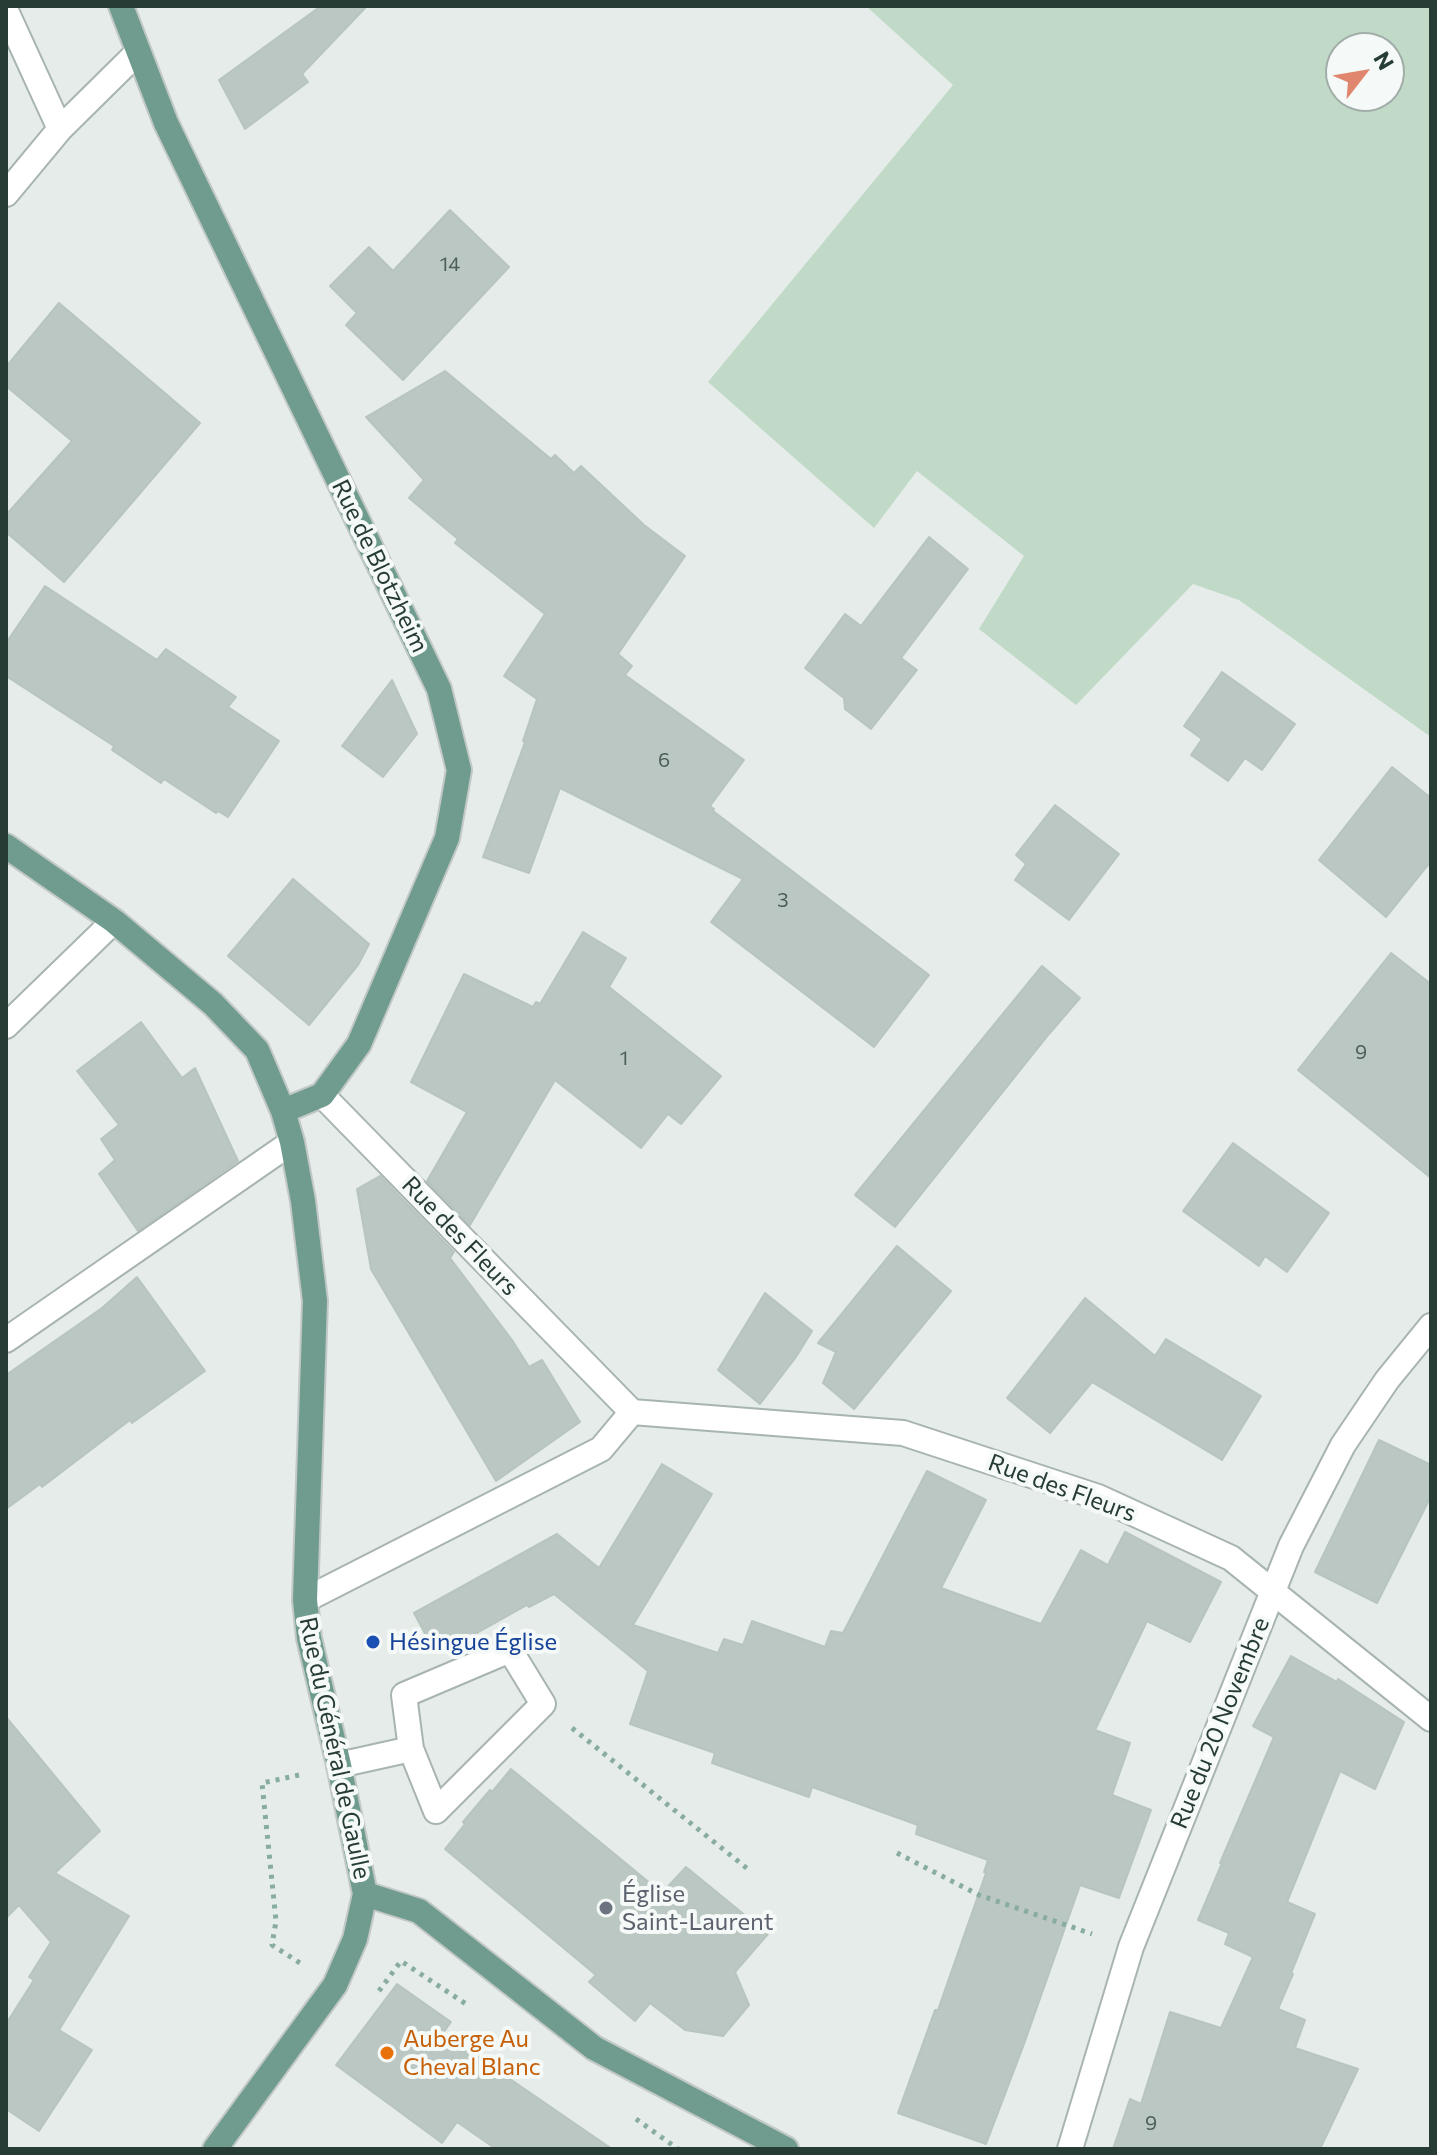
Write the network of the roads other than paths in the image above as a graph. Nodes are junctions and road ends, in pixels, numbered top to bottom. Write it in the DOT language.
graph roads {
  1 [pos="121,6"];
  2 [pos="6,11"];
  3 [pos="138,52"];
  4 [pos="60,129"];
  5 [pos="6,194"];
  6 [pos="6,846"];
  7 [pos="114,921"];
  8 [pos="6,1026"];
  9 [pos="322,1095"];
  10 [pos="283,1111"];
  11 [pos="292,1142"];
  12 [pos="1431,1326"];
  13 [pos="6,1340"];
  14 [pos="632,1412"];
  15 [pos="1272,1592"];
  16 [pos="305,1600"];
  17 [pos="1431,1719"];
  18 [pos="411,1749"];
  19 [pos="339,1765"];
  20 [pos="365,1894"];
  21 [pos="215,2149"];
  22 [pos="786,2149"];
  23 [pos="1070,2149"];
  1 -- 3 [label="main road, Rue de Blotzheim"];
  2 -- 4 [label="street"];
  3 -- 4 [label="street"];
  3 -- 9 [label="main road, Rue de Blotzheim"];
  4 -- 5 [label="street"];
  6 -- 7 [label="main road, Rue du Général de Gaulle"];
  7 -- 8 [label="street"];
  7 -- 10 [label="main road, Rue du Général de Gaulle"];
  9 -- 10 [label="main road"];
  9 -- 14 [label="street, Rue des Fleurs"];
  10 -- 11 [label="main road, Rue du Général de Gaulle"];
  11 -- 13 [label="street"];
  11 -- 16 [label="main road, Rue du Général de Gaulle"];
  12 -- 15 [label="street, Rue du 20 Novembre"];
  14 -- 15 [label="street, Rue des Fleurs"];
  14 -- 16 [label="street"];
  15 -- 17 [label="street, Rue des Fleurs"];
  15 -- 23 [label="street, Rue du 20 Novembre"];
  16 -- 19 [label="main road, Rue du Général de Gaulle"];
  18 -- 18 [label="street"];
  18 -- 19 [label="street"];
  19 -- 20 [label="main road, Rue du Général de Gaulle"];
  20 -- 21 [label="main road"];
  20 -- 22 [label="main road, Rue du Général de Gaulle"];
}
